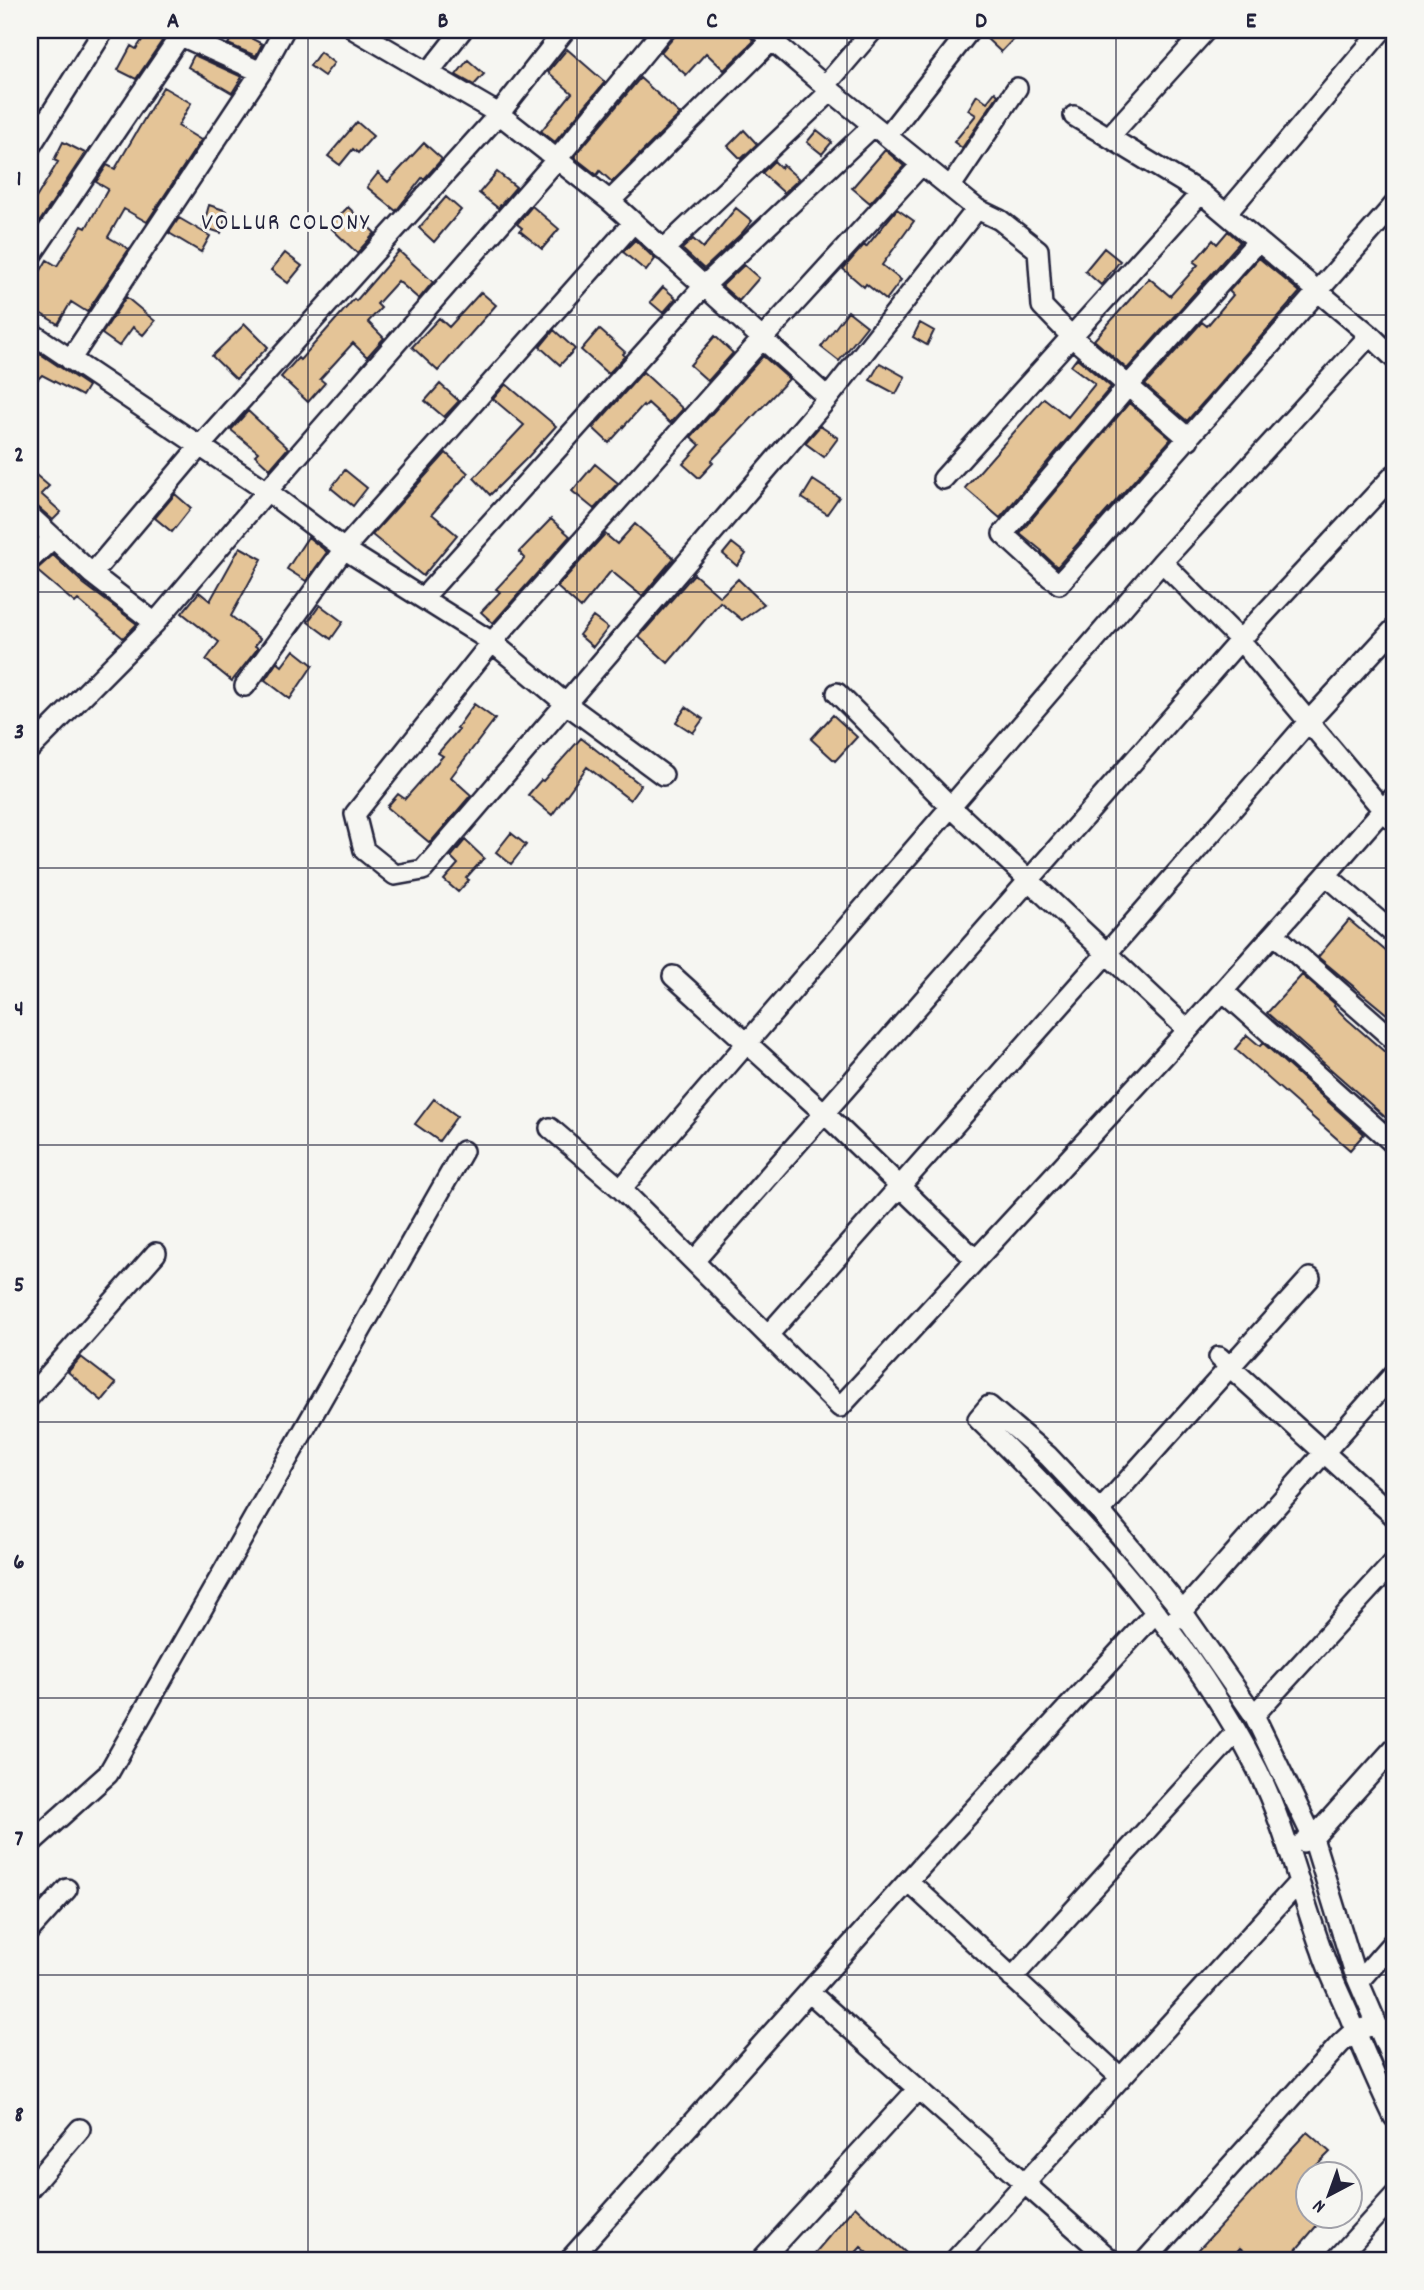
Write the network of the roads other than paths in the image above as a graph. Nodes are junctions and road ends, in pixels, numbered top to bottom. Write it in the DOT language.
graph roads {
  1 [pos="104,30"];
  2 [pos="284,30"];
  3 [pos="355,30"];
  4 [pos="461,30"];
  5 [pos="565,30"];
  6 [pos="663,30"];
  7 [pos="873,30"];
  8 [pos="970,30"];
  9 [pos="1206,30"];
  10 [pos="1382,30"];
  11 [pos="177,32"];
  12 [pos="768,34"];
  13 [pos="261,72"];
  14 [pos="429,72"];
  15 [pos="828,88"];
  16 [pos="1017,88"];
  17 [pos="499,114"];
  18 [pos="1074,116"];
  19 [pos="880,131"];
  20 [pos="1109,137"];
  21 [pos="30,147"];
  22 [pos="557,159"];
  23 [pos="922,164"];
  24 [pos="951,186"];
  25 [pos="1201,193"];
  26 [pos="610,201"];
  27 [pos="1394,205"];
  28 [pos="977,209"];
  29 [pos="1226,214"];
  30 [pos="633,223"];
  31 [pos="1258,241"];
  32 [pos="663,250"];
  33 [pos="30,257"];
  34 [pos="705,285"];
  35 [pos="1319,292"];
  36 [pos="30,332"];
  37 [pos="1370,335"];
  38 [pos="1072,337"];
  39 [pos="762,339"];
  40 [pos="1394,358"];
  41 [pos="70,360"];
  42 [pos="1128,386"];
  43 [pos="828,398"];
  44 [pos="1189,439"];
  45 [pos="199,447"];
  46 [pos="1394,475"];
  47 [pos="943,479"];
  48 [pos="267,491"];
  49 [pos="30,516"];
  50 [pos="52,538"];
  51 [pos="344,549"];
  52 [pos="30,561"];
  53 [pos="1162,562"];
  54 [pos="92,574"];
  55 [pos="423,598"];
  56 [pos="155,622"];
  57 [pos="1394,629"];
  58 [pos="1240,640"];
  59 [pos="492,642"];
  60 [pos="245,686"];
  61 [pos="837,693"];
  62 [pos="565,703"];
  63 [pos="1309,721"];
  64 [pos="30,749"];
  65 [pos="663,775"];
  66 [pos="950,806"];
  67 [pos="1390,809"];
  68 [pos="1326,875"];
  69 [pos="1030,879"];
  70 [pos="1273,934"];
  71 [pos="1394,934"];
  72 [pos="1107,953"];
  73 [pos="673,976"];
  74 [pos="1223,991"];
  75 [pos="1188,1030"];
  76 [pos="1394,1040"];
  77 [pos="746,1043"];
  78 [pos="824,1113"];
  79 [pos="550,1128"];
  80 [pos="1394,1144"];
  81 [pos="463,1151"];
  82 [pos="900,1186"];
  83 [pos="621,1189"];
  84 [pos="156,1254"];
  85 [pos="976,1259"];
  86 [pos="694,1261"];
  87 [pos="1310,1278"];
  88 [pos="768,1335"];
  89 [pos="1225,1362"];
  90 [pos="1394,1374"];
  91 [pos="30,1396"];
  92 [pos="1324,1453"];
  93 [pos="1100,1511"];
  94 [pos="1394,1517"];
  95 [pos="1394,1562"];
  96 [pos="1183,1612"];
  97 [pos="1161,1621"];
  98 [pos="1254,1715"];
  99 [pos="1236,1732"];
  100 [pos="1394,1748"];
  101 [pos="1313,1838"];
  102 [pos="30,1844"];
  103 [pos="1289,1848"];
  104 [pos="908,1881"];
  105 [pos="1299,1882"];
  106 [pos="67,1889"];
  107 [pos="30,1930"];
  108 [pos="1394,1941"];
  109 [pos="1012,1978"];
  110 [pos="1359,1981"];
  111 [pos="809,1992"];
  112 [pos="1377,2024"];
  113 [pos="1356,2031"];
  114 [pos="1394,2064"];
  115 [pos="1121,2078"];
  116 [pos="918,2089"];
  117 [pos="1394,2117"];
  118 [pos="80,2129"];
  119 [pos="1024,2183"];
  120 [pos="30,2188"];
  121 [pos="1394,2196"];
  122 [pos="576,2260"];
  123 [pos="761,2260"];
  124 [pos="955,2260"];
  125 [pos="1111,2260"];
  126 [pos="1146,2260"];
  127 [pos="1336,2260"];
  1 -- 21 [label="street"];
  2 -- 13 [label="street"];
  3 -- 14 [label="street"];
  4 -- 14 [label="street"];
  5 -- 17 [label="street"];
  6 -- 22 [label="street"];
  7 -- 15 [label="street"];
  8 -- 19 [label="street"];
  9 -- 20 [label="street"];
  10 -- 29 [label="street"];
  11 -- 13 [label="street"];
  11 -- 33 [label="street"];
  12 -- 15 [label="street"];
  12 -- 26 [label="street"];
  13 -- 41 [label="street"];
  14 -- 17 [label="street"];
  15 -- 19 [label="street"];
  15 -- 32 [label="street"];
  16 -- 24 [label="street"];
  17 -- 22 [label="street"];
  17 -- 45 [label="street"];
  18 -- 20 [label="street"];
  19 -- 23 [label="street"];
  19 -- 34 [label="street"];
  20 -- 25 [label="street"];
  22 -- 26 [label="street"];
  22 -- 48 [label="street"];
  23 -- 24 [label="street"];
  23 -- 39 [label="street"];
  24 -- 28 [label="street"];
  25 -- 29 [label="street"];
  25 -- 38 [label="street"];
  26 -- 30 [label="street"];
  27 -- 35 [label="street"];
  28 -- 38 [label="street"];
  28 -- 43 [label="street"];
  29 -- 31 [label="street"];
  30 -- 32 [label="street"];
  30 -- 51 [label="street"];
  31 -- 35 [label="street"];
  31 -- 42 [label="street"];
  32 -- 34 [label="street"];
  34 -- 39 [label="street"];
  34 -- 55 [label="street"];
  35 -- 37 [label="street"];
  35 -- 44 [label="street"];
  36 -- 41 [label="street"];
  37 -- 40 [label="street"];
  37 -- 53 [label="street"];
  38 -- 42 [label="street"];
  38 -- 47 [label="street"];
  39 -- 43 [label="street"];
  39 -- 59 [label="street"];
  41 -- 45 [label="street"];
  42 -- 44 [label="street"];
  42 -- 44 [label="street"];
  43 -- 62 [label="street"];
  45 -- 48 [label="street"];
  45 -- 54 [label="street"];
  46 -- 58 [label="street"];
  48 -- 51 [label="street"];
  48 -- 56 [label="street"];
  49 -- 50 [label="street"];
  50 -- 52 [label="street"];
  50 -- 54 [label="street"];
  51 -- 55 [label="street"];
  51 -- 60 [label="street"];
  53 -- 58 [label="street"];
  53 -- 66 [label="street"];
  54 -- 56 [label="street"];
  55 -- 59 [label="street"];
  56 -- 64 [label="street"];
  57 -- 63 [label="street"];
  58 -- 63 [label="street"];
  58 -- 69 [label="street"];
  59 -- 62 [label="street"];
  59 -- 62 [label="street"];
  61 -- 66 [label="street"];
  62 -- 65 [label="street"];
  63 -- 67 [label="street"];
  63 -- 72 [label="street"];
  66 -- 69 [label="street"];
  66 -- 77 [label="street"];
  67 -- 68 [label="street"];
  68 -- 70 [label="street"];
  68 -- 71 [label="street"];
  69 -- 72 [label="street"];
  69 -- 78 [label="street"];
  70 -- 74 [label="street"];
  70 -- 76 [label="street"];
  72 -- 75 [label="street"];
  72 -- 82 [label="street"];
  73 -- 77 [label="street"];
  74 -- 75 [label="street"];
  74 -- 80 [label="street"];
  75 -- 85 [label="street"];
  77 -- 78 [label="street"];
  77 -- 83 [label="street"];
  78 -- 82 [label="street"];
  78 -- 86 [label="street"];
  79 -- 83 [label="street"];
  81 -- 102 [label="street"];
  82 -- 85 [label="street"];
  82 -- 88 [label="street"];
  83 -- 86 [label="street"];
  84 -- 91 [label="street"];
  85 -- 88 [label="street"];
  86 -- 88 [label="street"];
  87 -- 89 [label="street"];
  89 -- 92 [label="street"];
  89 -- 93 [label="street"];
  90 -- 92 [label="street"];
  92 -- 94 [label="street"];
  92 -- 96 [label="street"];
  93 -- 96 [label="street"];
  93 -- 97 [label="street"];
  95 -- 98 [label="street"];
  96 -- 97 [label="street"];
  96 -- 98 [label="street"];
  97 -- 99 [label="street"];
  97 -- 104 [label="street"];
  98 -- 101 [label="street"];
  99 -- 103 [label="street"];
  99 -- 109 [label="street"];
  100 -- 101 [label="street"];
  101 -- 103 [label="street"];
  101 -- 110 [label="street"];
  103 -- 105 [label="street"];
  104 -- 109 [label="street"];
  104 -- 111 [label="street"];
  105 -- 113 [label="street"];
  105 -- 115 [label="street"];
  106 -- 107 [label="street"];
  108 -- 110 [label="street"];
  109 -- 115 [label="street"];
  110 -- 112 [label="street"];
  111 -- 116 [label="street"];
  111 -- 122 [label="street"];
  112 -- 113 [label="street"];
  112 -- 114 [label="street"];
  113 -- 117 [label="street"];
  113 -- 126 [label="street"];
  115 -- 119 [label="street"];
  116 -- 119 [label="street"];
  116 -- 123 [label="street"];
  118 -- 120 [label="street"];
  119 -- 124 [label="street"];
  119 -- 125 [label="street"];
  121 -- 127 [label="street"];
}
